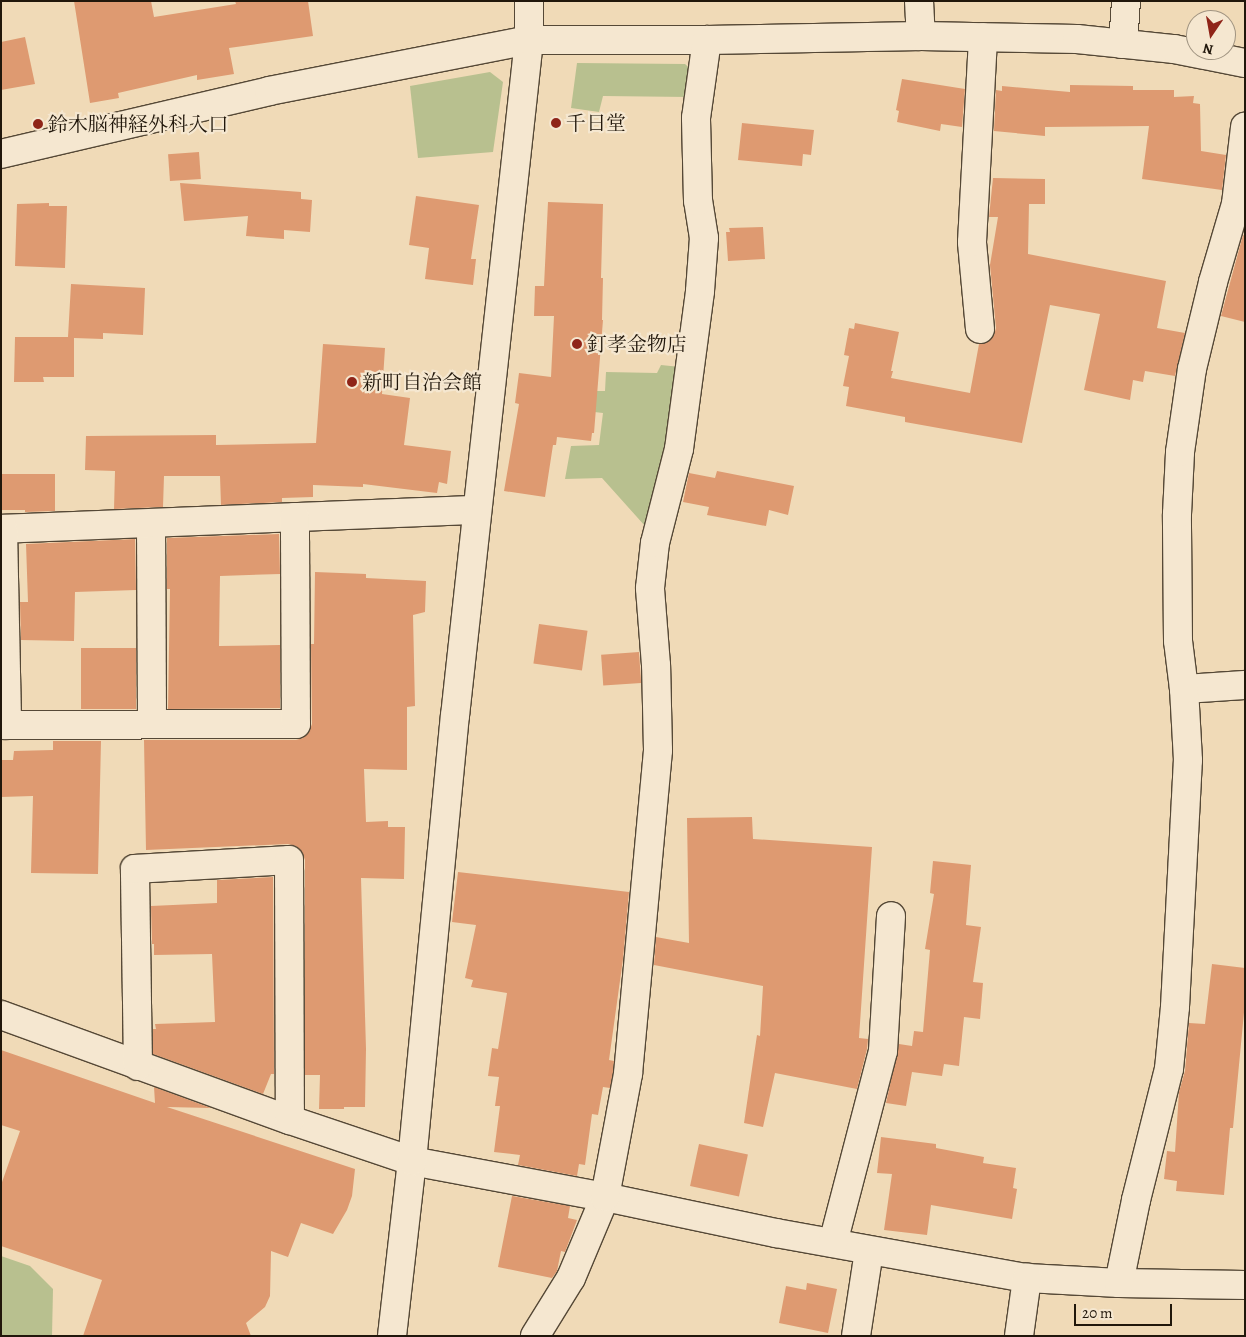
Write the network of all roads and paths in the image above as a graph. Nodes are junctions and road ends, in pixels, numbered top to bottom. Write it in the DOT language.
graph roads {
  1 [pos="529,1"];
  2 [pos="919,1"];
  3 [pos="1126,1"];
  4 [pos="921,36"];
  5 [pos="983,37"];
  6 [pos="529,40"];
  7 [pos="707,40"];
  8 [pos="1122,44"];
  9 [pos="1245,64"];
  10 [pos="1245,127"];
  11 [pos="1,154"];
  12 [pos="980,329"];
  13 [pos="477,510"];
  14 [pos="295,517"];
  15 [pos="151,524"];
  16 [pos="2,529"];
  17 [pos="1245,685"];
  18 [pos="1184,689"];
  19 [pos="152,724"];
  20 [pos="4,725"];
  21 [pos="891,916"];
  22 [pos="1,1015"];
  23 [pos="138,1066"];
  24 [pos="290,1120"];
  25 [pos="412,1161"];
  26 [pos="605,1197"];
  27 [pos="833,1243"];
  28 [pos="869,1251"];
  29 [pos="1027,1278"];
  30 [pos="1119,1283"];
  31 [pos="1245,1285"];
  32 [pos="543,1333"];
  33 [pos="392,1336"];
  34 [pos="856,1336"];
  35 [pos="1019,1336"];
  1 -- 6 [label="street"];
  2 -- 4 [label="street"];
  3 -- 8 [label="street"];
  4 -- 5 [label="street"];
  4 -- 7 [label="street"];
  5 -- 8 [label="street"];
  5 -- 12 [label="street"];
  6 -- 7 [label="street"];
  6 -- 11 [label="street"];
  6 -- 13 [label="street"];
  7 -- 26 [label="street"];
  8 -- 9 [label="street"];
  10 -- 18 [label="street"];
  13 -- 14 [label="street"];
  13 -- 25 [label="street"];
  14 -- 15 [label="street"];
  14 -- 19 [label="street"];
  15 -- 16 [label="street"];
  15 -- 19 [label="street"];
  16 -- 20 [label="street"];
  17 -- 18 [label="street"];
  18 -- 30 [label="street"];
  19 -- 20 [label="street"];
  21 -- 27 [label="street"];
  22 -- 23 [label="street"];
  23 -- 24 [label="street"];
  23 -- 24 [label="street"];
  24 -- 25 [label="street"];
  25 -- 26 [label="street"];
  25 -- 33 [label="street"];
  26 -- 27 [label="street"];
  26 -- 32 [label="street"];
  27 -- 28 [label="street"];
  28 -- 29 [label="street"];
  28 -- 34 [label="street"];
  29 -- 30 [label="street"];
  29 -- 35 [label="street"];
  30 -- 31 [label="street"];
}
